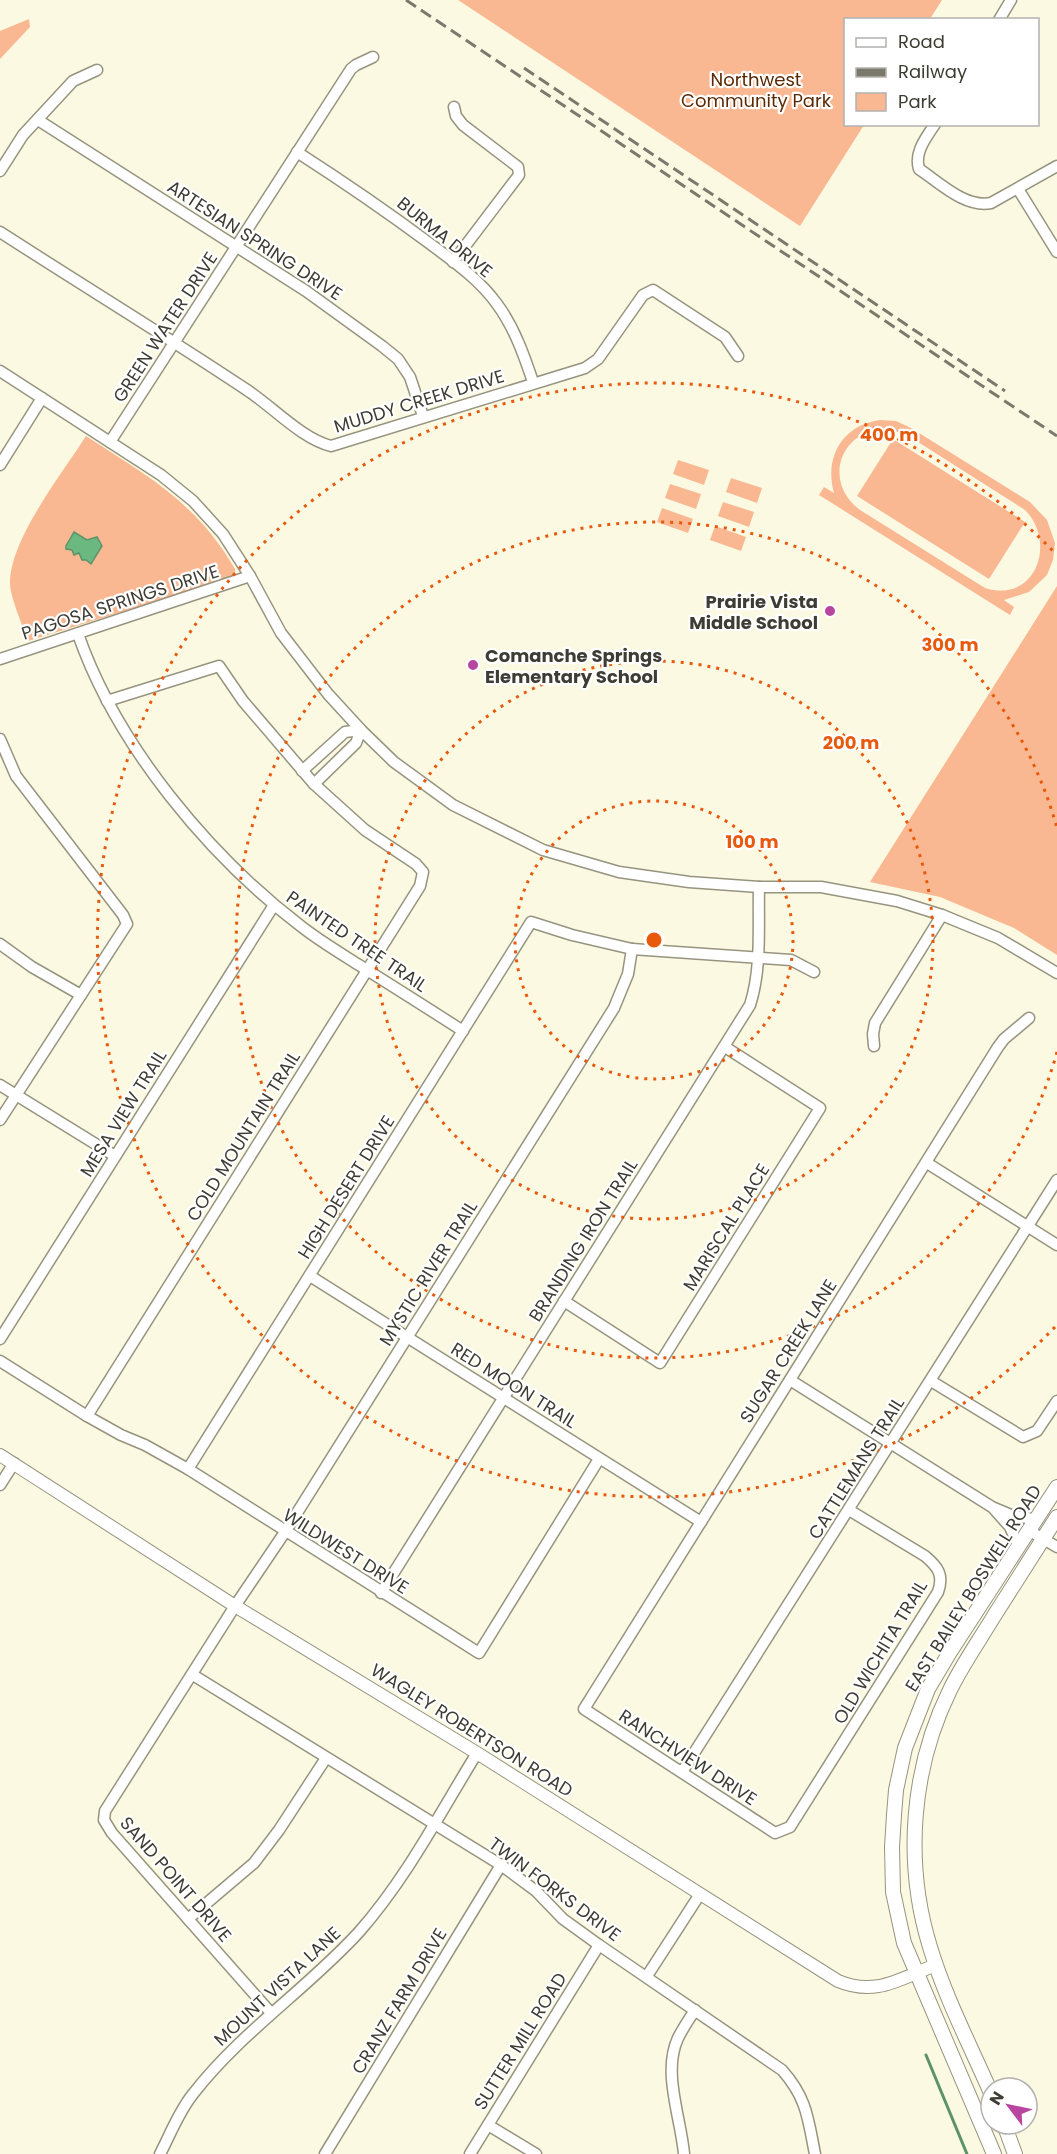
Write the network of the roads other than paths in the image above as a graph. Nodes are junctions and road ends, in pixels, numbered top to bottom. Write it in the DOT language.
graph roads {
  1 [pos="1011,0"];
  2 [pos="1000,18"];
  3 [pos="373,57"];
  4 [pos="97,70"];
  5 [pos="454,107"];
  6 [pos="38,120"];
  7 [pos="934,126"];
  8 [pos="297,152"];
  9 [pos="1057,166"];
  10 [pos="0,171"];
  11 [pos="1018,189"];
  12 [pos="0,232"];
  13 [pos="237,247"];
  14 [pos="1057,252"];
  15 [pos="453,262"];
  16 [pos="173,343"];
  17 [pos="738,356"];
  18 [pos="0,371"];
  19 [pos="533,382"];
  20 [pos="42,398"];
  21 [pos="423,416"];
  22 [pos="110,442"];
  23 [pos="0,465"];
  24 [pos="250,576"];
  25 [pos="78,634"];
  26 [pos="0,659"];
  27 [pos="107,700"];
  28 [pos="361,730"];
  29 [pos="0,740"];
  30 [pos="302,771"];
  31 [pos="314,784"];
  32 [pos="759,887"];
  33 [pos="274,905"];
  34 [pos="942,915"];
  35 [pos="0,944"];
  36 [pos="632,949"];
  37 [pos="758,958"];
  38 [pos="367,970"];
  39 [pos="814,972"];
  40 [pos="1057,973"];
  41 [pos="81,994"];
  42 [pos="1029,1018"];
  43 [pos="464,1031"];
  44 [pos="874,1046"];
  45 [pos="725,1047"];
  46 [pos="0,1085"];
  47 [pos="16,1095"];
  48 [pos="0,1120"];
  49 [pos="115,1156"];
  50 [pos="927,1163"];
  51 [pos="1057,1180"];
  52 [pos="1028,1227"];
  53 [pos="1057,1245"];
  54 [pos="310,1276"];
  55 [pos="564,1300"];
  56 [pos="407,1337"];
  57 [pos="0,1339"];
  58 [pos="0,1361"];
  59 [pos="790,1380"];
  60 [pos="931,1381"];
  61 [pos="503,1399"];
  62 [pos="1057,1401"];
  63 [pos="87,1416"];
  64 [pos="891,1443"];
  65 [pos="0,1455"];
  66 [pos="599,1459"];
  67 [pos="14,1463"];
  68 [pos="188,1469"];
  69 [pos="0,1485"];
  70 [pos="1057,1487"];
  71 [pos="992,1507"];
  72 [pos="849,1510"];
  73 [pos="1057,1517"];
  74 [pos="701,1522"];
  75 [pos="1033,1525"];
  76 [pos="285,1532"];
  77 [pos="1043,1539"];
  78 [pos="1019,1547"];
  79 [pos="1057,1547"];
  80 [pos="381,1593"];
  81 [pos="235,1606"];
  82 [pos="193,1675"];
  83 [pos="584,1709"];
  84 [pos="477,1753"];
  85 [pos="326,1758"];
  86 [pos="682,1773"];
  87 [pos="434,1824"];
  88 [pos="775,1833"];
  89 [pos="501,1866"];
  90 [pos="700,1894"];
  91 [pos="188,1919"];
  92 [pos="599,1945"];
  93 [pos="936,1965"];
  94 [pos="916,1972"];
  95 [pos="647,1977"];
  96 [pos="695,2010"];
  97 [pos="271,2013"];
  98 [pos="984,2076"];
  99 [pos="488,2125"];
  100 [pos="1008,2136"];
  101 [pos="160,2154"];
  102 [pos="325,2154"];
  103 [pos="470,2154"];
  104 [pos="536,2154"];
  105 [pos="684,2154"];
  106 [pos="815,2154"];
  107 [pos="994,2154"];
  108 [pos="1015,2154"];
  1 -- 2 [label="street"];
  3 -- 8 [label="street, GREEN WATER DRIVE"];
  4 -- 6 [label="street"];
  5 -- 15 [label="street"];
  6 -- 10 [label="street"];
  6 -- 13 [label="street, ARTESIAN SPRING DRIVE"];
  7 -- 11 [label="street"];
  8 -- 13 [label="street, GREEN WATER DRIVE"];
  8 -- 15 [label="street, BURMA DRIVE"];
  9 -- 11 [label="street"];
  11 -- 14 [label="street"];
  12 -- 16 [label="street, MUDDY CREEK DRIVE"];
  13 -- 16 [label="street, GREEN WATER DRIVE"];
  13 -- 21 [label="street, ARTESIAN SPRING DRIVE"];
  15 -- 19 [label="street, BURMA DRIVE"];
  16 -- 21 [label="street, MUDDY CREEK DRIVE"];
  16 -- 22 [label="street, GREEN WATER DRIVE"];
  17 -- 19 [label="street, MUDDY CREEK DRIVE"];
  18 -- 20 [label="street"];
  19 -- 21 [label="street, MUDDY CREEK DRIVE"];
  20 -- 22 [label="street"];
  20 -- 23 [label="street"];
  22 -- 24 [label="street"];
  24 -- 25 [label="street, PAGOSA SPRINGS DRIVE"];
  24 -- 28 [label="street"];
  25 -- 26 [label="street, PAGOSA SPRINGS DRIVE"];
  25 -- 27 [label="street, PAINTED TREE TRAIL"];
  27 -- 30 [label="street"];
  27 -- 33 [label="street, PAINTED TREE TRAIL"];
  28 -- 30 [label="street"];
  28 -- 31 [label="street"];
  28 -- 32 [label="street"];
  29 -- 41 [label="street"];
  30 -- 31 [label="street"];
  31 -- 38 [label="street, COLD MOUNTAIN TRAIL"];
  32 -- 34 [label="street"];
  32 -- 37 [label="street, BRANDING IRON TRAIL"];
  33 -- 38 [label="street, PAINTED TREE TRAIL"];
  33 -- 49 [label="street, MESA VIEW TRAIL"];
  34 -- 40 [label="street"];
  34 -- 44 [label="street"];
  35 -- 41 [label="street"];
  36 -- 37 [label="street"];
  36 -- 43 [label="street, HIGH DESERT DRIVE"];
  36 -- 56 [label="street, MYSTIC RIVER TRAIL"];
  37 -- 39 [label="street"];
  37 -- 45 [label="street, BRANDING IRON TRAIL"];
  38 -- 43 [label="street, PAINTED TREE TRAIL"];
  38 -- 63 [label="street, COLD MOUNTAIN TRAIL"];
  41 -- 47 [label="street"];
  42 -- 50 [label="street, SUGAR CREEK LANE"];
  43 -- 54 [label="street, HIGH DESERT DRIVE"];
  45 -- 55 [label="street, BRANDING IRON TRAIL"];
  45 -- 55 [label="street, MARISCAL PLACE"];
  46 -- 47 [label="street"];
  47 -- 48 [label="street"];
  47 -- 49 [label="street"];
  49 -- 57 [label="street, MESA VIEW TRAIL"];
  50 -- 52 [label="street"];
  50 -- 59 [label="street, SUGAR CREEK LANE"];
  51 -- 52 [label="street, CATTLEMANS TRAIL"];
  52 -- 53 [label="street"];
  52 -- 60 [label="street, CATTLEMANS TRAIL"];
  54 -- 56 [label="street, RED MOON TRAIL"];
  54 -- 68 [label="street, HIGH DESERT DRIVE"];
  55 -- 61 [label="street, BRANDING IRON TRAIL"];
  56 -- 61 [label="street, RED MOON TRAIL"];
  56 -- 76 [label="street, MYSTIC RIVER TRAIL"];
  58 -- 63 [label="street, WILDWEST DRIVE"];
  59 -- 64 [label="street"];
  59 -- 74 [label="street, SUGAR CREEK LANE"];
  60 -- 62 [label="street"];
  60 -- 64 [label="street, CATTLEMANS TRAIL"];
  61 -- 66 [label="street, RED MOON TRAIL"];
  61 -- 80 [label="street, BRANDING IRON TRAIL"];
  63 -- 68 [label="street, WILDWEST DRIVE"];
  64 -- 71 [label="street"];
  64 -- 72 [label="street, CATTLEMANS TRAIL"];
  65 -- 67 [label="street, WAGLEY ROBERTSON ROAD"];
  66 -- 74 [label="street, RED MOON TRAIL"];
  66 -- 80 [label="street, WILDWEST DRIVE"];
  67 -- 69 [label="street"];
  67 -- 81 [label="street, WAGLEY ROBERTSON ROAD"];
  68 -- 76 [label="street, WILDWEST DRIVE"];
  70 -- 75 [label="main road, EAST BAILEY BOSWELL ROAD"];
  71 -- 75 [label="street"];
  71 -- 78 [label="street"];
  72 -- 86 [label="street, CATTLEMANS TRAIL"];
  72 -- 88 [label="street, OLD WICHITA TRAIL"];
  73 -- 77 [label="main road, EAST BAILEY BOSWELL ROAD"];
  74 -- 83 [label="street, SUGAR CREEK LANE"];
  75 -- 77 [label="street"];
  75 -- 78 [label="main road, EAST BAILEY BOSWELL ROAD"];
  76 -- 80 [label="street, WILDWEST DRIVE"];
  76 -- 81 [label="street, MYSTIC RIVER TRAIL"];
  77 -- 79 [label="street"];
  77 -- 93 [label="main road, EAST BAILEY BOSWELL ROAD"];
  78 -- 94 [label="main road, EAST BAILEY BOSWELL ROAD"];
  81 -- 82 [label="street, SAND POINT DRIVE"];
  81 -- 84 [label="street, WAGLEY ROBERTSON ROAD"];
  82 -- 85 [label="street, TWIN FORKS DRIVE"];
  82 -- 91 [label="street, SAND POINT DRIVE"];
  83 -- 86 [label="street, RANCHVIEW DRIVE"];
  84 -- 87 [label="street, MOUNT VISTA LANE"];
  84 -- 90 [label="street, WAGLEY ROBERTSON ROAD"];
  85 -- 87 [label="street, TWIN FORKS DRIVE"];
  85 -- 91 [label="street"];
  86 -- 88 [label="street, RANCHVIEW DRIVE"];
  87 -- 89 [label="street, TWIN FORKS DRIVE"];
  87 -- 97 [label="street, MOUNT VISTA LANE"];
  89 -- 92 [label="street, TWIN FORKS DRIVE"];
  89 -- 102 [label="street, CRANZ FARM DRIVE"];
  90 -- 94 [label="street, WAGLEY ROBERTSON ROAD"];
  90 -- 95 [label="street"];
  91 -- 97 [label="street, SAND POINT DRIVE"];
  92 -- 95 [label="street, TWIN FORKS DRIVE"];
  92 -- 99 [label="street, SUTTER MILL ROAD"];
  93 -- 94 [label="street, WAGLEY ROBERTSON ROAD"];
  93 -- 98 [label="main road, EAST BAILEY BOSWELL ROAD"];
  94 -- 107 [label="main road, EAST BAILEY BOSWELL ROAD"];
  95 -- 96 [label="street, TWIN FORKS DRIVE"];
  96 -- 105 [label="street"];
  96 -- 106 [label="street, TWIN FORKS DRIVE"];
  97 -- 101 [label="street, MOUNT VISTA LANE"];
  99 -- 103 [label="street, SUTTER MILL ROAD"];
  99 -- 104 [label="street"];
  100 -- 108 [label="main road"];
}
